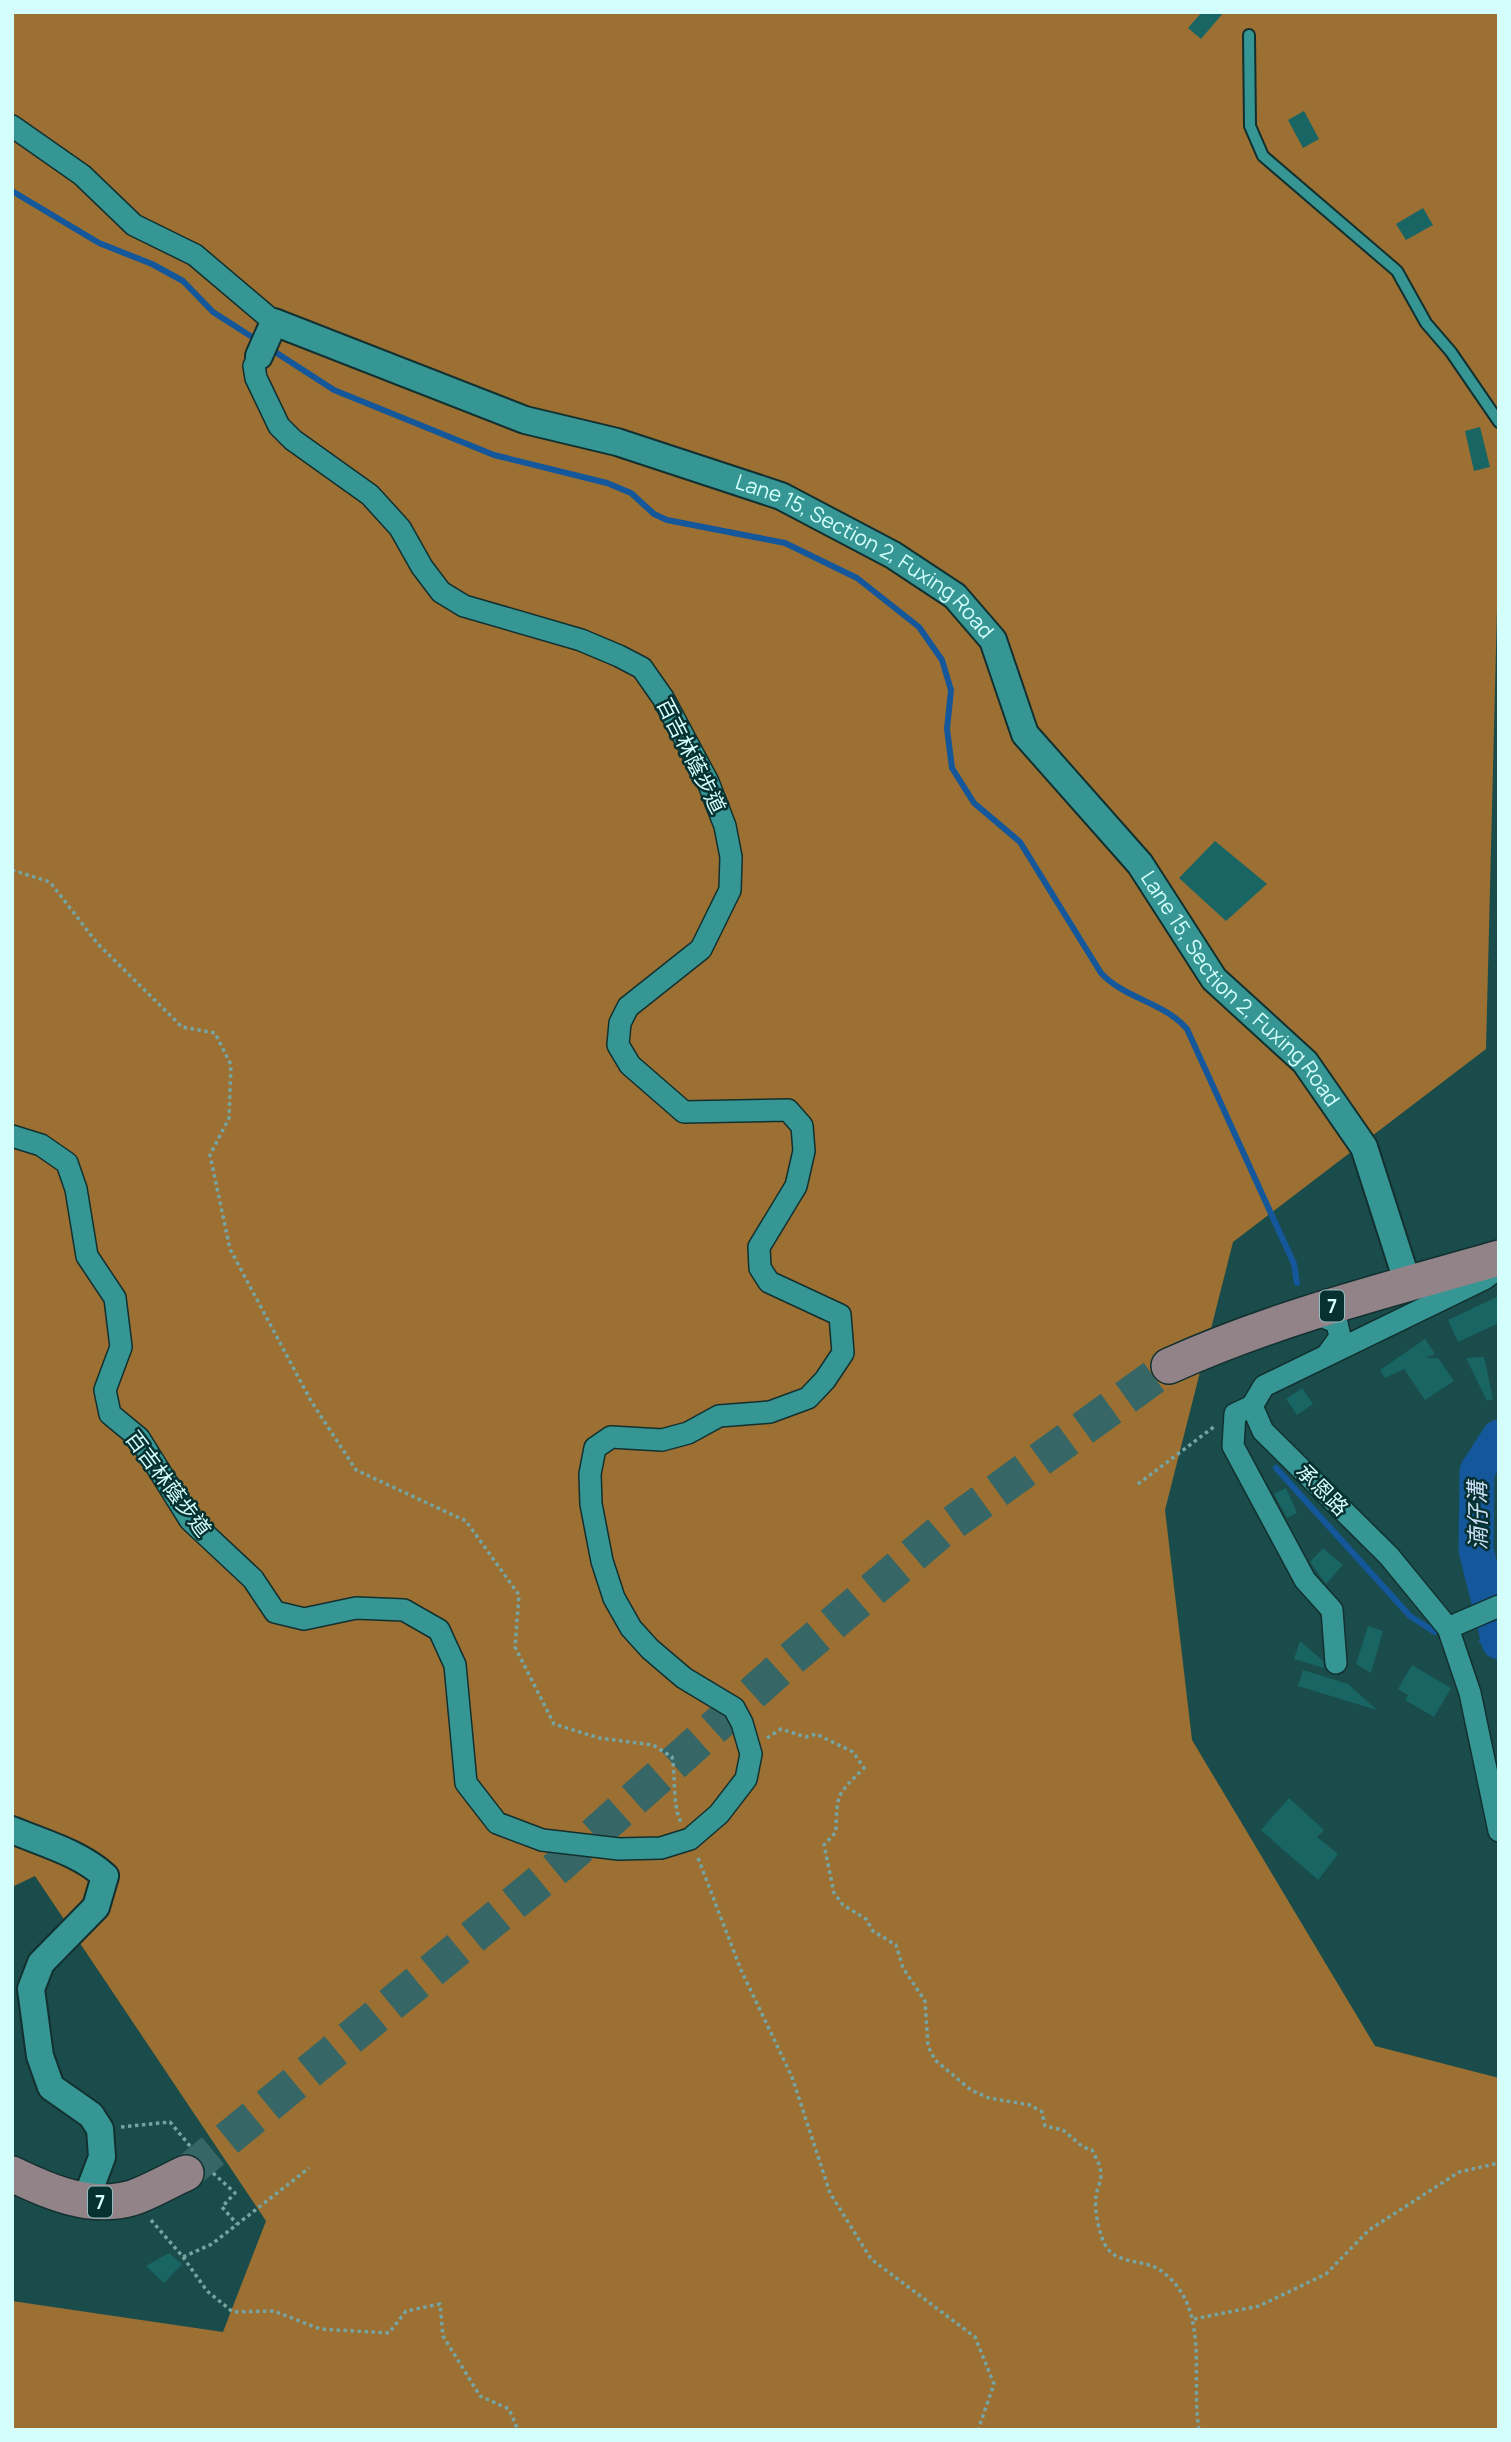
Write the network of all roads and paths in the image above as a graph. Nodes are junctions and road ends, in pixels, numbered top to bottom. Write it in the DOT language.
graph roads {
  1 [pos="1248,35"];
  2 [pos="12,126"];
  3 [pos="274,322"];
  4 [pos="259,356"];
  5 [pos="1499,422"];
  6 [pos="12,870"];
  7 [pos="12,1136"];
  8 [pos="1499,1258"];
  9 [pos="1499,1268"];
  10 [pos="1412,1298"];
  11 [pos="1293,1317"];
  12 [pos="1327,1355"];
  13 [pos="1169,1366"];
  14 [pos="1243,1410"];
  15 [pos="1138,1484"];
  16 [pos="1499,1606"];
  17 [pos="1448,1628"];
  18 [pos="1336,1662"];
  19 [pos="751,1754"];
  20 [pos="12,1830"];
  21 [pos="1499,1831"];
  22 [pos="690,1839"];
  23 [pos="170,2122"];
  24 [pos="100,2129"];
  25 [pos="1499,2163"];
  26 [pos="309,2168"];
  27 [pos="186,2173"];
  28 [pos="12,2174"];
  29 [pos="234,2193"];
  30 [pos="132,2197"];
  31 [pos="85,2202"];
  32 [pos="237,2224"];
  33 [pos="183,2257"];
  34 [pos="1194,2319"];
  35 [pos="518,2430"];
  36 [pos="978,2430"];
  37 [pos="1199,2430"];
  1 -- 5 [label="lane"];
  2 -- 3 [label="street"];
  3 -- 4 [label="street"];
  3 -- 10 [label="street, Lane 15, Section 2, Fuxing Road"];
  4 -- 19 [label="street, 百吉林蔭步道"];
  6 -- 22 [label="path"];
  7 -- 22 [label="street, 百吉林蔭步道"];
  8 -- 10 [label="main road, 7"];
  9 -- 10 [label="street"];
  10 -- 11 [label="main road, 7"];
  10 -- 12 [label="street"];
  11 -- 12 [label="street"];
  11 -- 13 [label="main road, 7"];
  12 -- 14 [label="street"];
  14 -- 15 [label="path"];
  14 -- 17 [label="street, 承恩路"];
  14 -- 18 [label="street"];
  16 -- 17 [label="street"];
  17 -- 21 [label="street, 承恩路"];
  19 -- 22 [label="street, 百吉林蔭步道"];
  19 -- 34 [label="path"];
  20 -- 24 [label="street"];
  22 -- 36 [label="path"];
  23 -- 24 [label="path"];
  24 -- 31 [label="street"];
  25 -- 34 [label="path"];
  26 -- 32 [label="path"];
  27 -- 30 [label="main road, 7"];
  28 -- 31 [label="main road, 7"];
  29 -- 32 [label="path"];
  30 -- 31 [label="main road, 7"];
  30 -- 33 [label="path"];
  32 -- 33 [label="path"];
  33 -- 35 [label="path"];
  34 -- 37 [label="path"];
}
